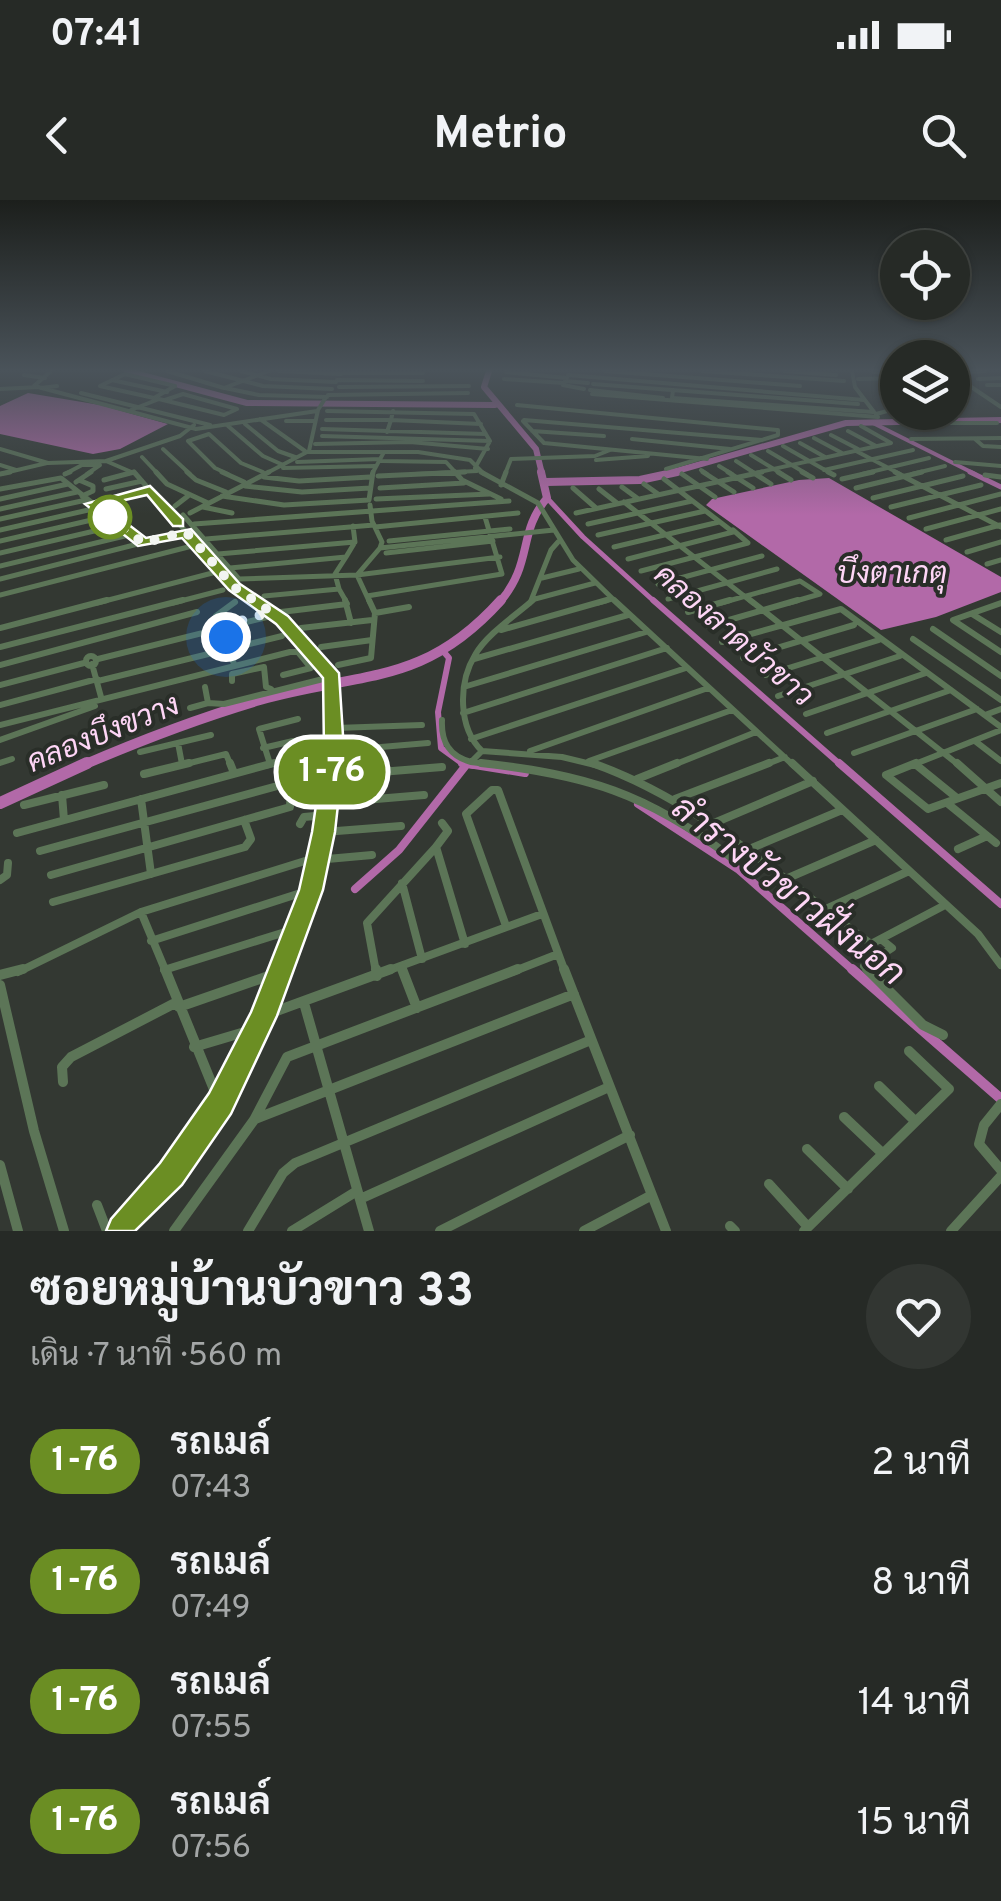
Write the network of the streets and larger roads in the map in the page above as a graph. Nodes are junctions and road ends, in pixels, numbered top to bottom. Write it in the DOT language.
graph roads {
  1 [pos="170,419"];
  2 [pos="181,419"];
  3 [pos="260,419"];
  4 [pos="477,419"];
  5 [pos="626,419"];
  6 [pos="664,419"];
  7 [pos="326,420"];
  8 [pos="391,420"];
  9 [pos="540,420"];
  10 [pos="315,421"];
  11 [pos="286,422"];
  12 [pos="244,423"];
  13 [pos="970,423"];
  14 [pos="976,423"];
  15 [pos="482,424"];
  16 [pos="1000,424"];
  17 [pos="608,425"];
  18 [pos="230,426"];
  19 [pos="623,426"];
  20 [pos="861,426"];
  21 [pos="196,427"];
  22 [pos="214,427"];
  23 [pos="637,428"];
  24 [pos="389,429"];
  25 [pos="848,431"];
  26 [pos="532,432"];
  27 [pos="986,432"];
  28 [pos="487,434"];
  29 [pos="831,435"];
  30 [pos="604,436"];
  31 [pos="814,438"];
  32 [pos="928,438"];
  33 [pos="951,438"];
  34 [pos="974,438"];
  35 [pos="1001,438"];
  36 [pos="632,439"];
  37 [pos="911,439"];
  38 [pos="385,440"];
  39 [pos="762,440"];
  40 [pos="490,441"];
  41 [pos="800,442"];
  42 [pos="315,444"];
  43 [pos="782,446"];
  44 [pos="876,446"];
  45 [pos="936,446"];
  46 [pos="960,446"];
  47 [pos="1001,447"];
  48 [pos="599,448"];
  49 [pos="163,449"];
  50 [pos="488,449"];
  51 [pos="736,449"];
  52 [pos="0,450"];
  53 [pos="628,450"];
  54 [pos="857,450"];
  55 [pos="913,450"];
  56 [pos="308,451"];
  57 [pos="768,451"];
  58 [pos="608,452"];
  59 [pos="652,453"];
  60 [pos="843,454"];
  61 [pos="752,455"];
  62 [pos="483,456"];
  63 [pos="142,457"];
  64 [pos="586,457"];
  65 [pos="826,457"];
  66 [pos="380,458"];
  67 [pos="929,458"];
  68 [pos="616,459"];
  69 [pos="707,459"];
  70 [pos="296,460"];
  71 [pos="470,460"];
  72 [pos="871,460"];
  73 [pos="736,461"];
  74 [pos="808,461"];
  75 [pos="109,462"];
  76 [pos="955,462"];
  77 [pos="48,463"];
  78 [pos="791,465"];
  79 [pos="0,466"];
  80 [pos="283,466"];
  81 [pos="719,466"];
  82 [pos="946,466"];
  83 [pos="1001,466"];
  84 [pos="887,468"];
  85 [pos="476,469"];
  86 [pos="774,469"];
  87 [pos="17,470"];
  88 [pos="110,470"];
  89 [pos="666,470"];
  90 [pos="701,470"];
  91 [pos="824,470"];
  92 [pos="134,472"];
  93 [pos="454,472"];
  94 [pos="755,473"];
  95 [pos="0,474"];
  96 [pos="64,474"];
  97 [pos="682,474"];
  98 [pos="264,475"];
  99 [pos="834,475"];
  100 [pos="378,476"];
  101 [pos="904,476"];
  102 [pos="963,476"];
  103 [pos="985,476"];
  104 [pos="116,477"];
  105 [pos="370,477"];
  106 [pos="736,477"];
  107 [pos="812,478"];
  108 [pos="1001,478"];
  109 [pos="664,479"];
  110 [pos="842,479"];
  111 [pos="104,480"];
  112 [pos="792,480"];
  113 [pos="142,481"];
  114 [pos="718,481"];
  115 [pos="75,482"];
  116 [pos="468,483"];
  117 [pos="245,484"];
  118 [pos="499,484"];
  119 [pos="644,484"];
  120 [pos="771,484"];
  121 [pos="981,485"];
  122 [pos="622,486"];
  123 [pos="698,486"];
  124 [pos="922,486"];
  125 [pos="0,488"];
  126 [pos="370,488"];
  127 [pos="380,488"];
  128 [pos="573,488"];
  129 [pos="600,488"];
  130 [pos="753,488"];
  131 [pos="856,488"];
  132 [pos="106,490"];
  133 [pos="150,490"];
  134 [pos="679,490"];
  135 [pos="734,492"];
  136 [pos="224,494"];
  137 [pos="492,494"];
  138 [pos="659,494"];
  139 [pos="1000,494"];
  140 [pos="188,496"];
  141 [pos="714,496"];
  142 [pos="940,496"];
  143 [pos="873,498"];
  144 [pos="0,499"];
  145 [pos="376,499"];
  146 [pos="501,499"];
  147 [pos="638,499"];
  148 [pos="87,500"];
  149 [pos="693,500"];
  150 [pos="509,501"];
  151 [pos="486,503"];
  152 [pos="621,503"];
  153 [pos="205,505"];
  154 [pos="958,505"];
  155 [pos="175,506"];
  156 [pos="891,507"];
  157 [pos="370,508"];
  158 [pos="597,508"];
  159 [pos="0,509"];
  160 [pos="1001,509"];
  161 [pos="706,510"];
  162 [pos="638,512"];
  163 [pos="232,513"];
  164 [pos="518,513"];
  165 [pos="576,513"];
  166 [pos="109,516"];
  167 [pos="487,516"];
  168 [pos="978,516"];
  169 [pos="909,518"];
  170 [pos="0,519"];
  171 [pos="721,521"];
  172 [pos="550,523"];
  173 [pos="652,523"];
  174 [pos="192,524"];
  175 [pos="588,524"];
  176 [pos="120,525"];
  177 [pos="353,526"];
  178 [pos="374,526"];
  179 [pos="1000,526"];
  180 [pos="510,529"];
  181 [pos="926,529"];
  182 [pos="0,530"];
  183 [pos="733,530"];
  184 [pos="186,532"];
  185 [pos="133,534"];
  186 [pos="666,534"];
  187 [pos="491,536"];
  188 [pos="598,536"];
  189 [pos="204,539"];
  190 [pos="946,540"];
  191 [pos="389,541"];
  192 [pos="0,542"];
  193 [pos="356,542"];
  194 [pos="558,542"];
  195 [pos="1001,542"];
  196 [pos="143,543"];
  197 [pos="428,543"];
  198 [pos="196,545"];
  199 [pos="680,546"];
  200 [pos="614,547"];
  201 [pos="383,550"];
  202 [pos="966,552"];
  203 [pos="0,554"];
  204 [pos="217,554"];
  205 [pos="566,554"];
  206 [pos="762,556"];
  207 [pos="500,557"];
  208 [pos="346,558"];
  209 [pos="548,558"];
  210 [pos="628,558"];
  211 [pos="695,558"];
  212 [pos="1001,560"];
  213 [pos="987,564"];
  214 [pos="0,566"];
  215 [pos="229,568"];
  216 [pos="580,569"];
  217 [pos="777,569"];
  218 [pos="711,570"];
  219 [pos="220,571"];
  220 [pos="641,571"];
  221 [pos="335,574"];
  222 [pos="357,575"];
  223 [pos="0,578"];
  224 [pos="541,578"];
  225 [pos="728,583"];
  226 [pos="595,584"];
  227 [pos="658,584"];
  228 [pos="339,589"];
  229 [pos="223,590"];
  230 [pos="0,595"];
  231 [pos="264,596"];
  232 [pos="367,596"];
  233 [pos="746,596"];
  234 [pos="668,599"];
  235 [pos="534,600"];
  236 [pos="612,600"];
  237 [pos="235,602"];
  238 [pos="1001,602"];
  239 [pos="348,604"];
  240 [pos="90,605"];
  241 [pos="993,606"];
  242 [pos="409,608"];
  243 [pos="763,610"];
  244 [pos="1001,610"];
  245 [pos="196,612"];
  246 [pos="688,612"];
  247 [pos="276,613"];
  248 [pos="971,613"];
  249 [pos="628,615"];
  250 [pos="374,616"];
  251 [pos="97,622"];
  252 [pos="351,622"];
  253 [pos="854,625"];
  254 [pos="708,626"];
  255 [pos="782,626"];
  256 [pos="220,627"];
  257 [pos="0,628"];
  258 [pos="300,628"];
  259 [pos="933,629"];
  260 [pos="500,630"];
  261 [pos="646,632"];
  262 [pos="1001,632"];
  263 [pos="282,636"];
  264 [pos="913,639"];
  265 [pos="372,640"];
  266 [pos="878,640"];
  267 [pos="802,641"];
  268 [pos="85,642"];
  269 [pos="722,642"];
  270 [pos="230,646"];
  271 [pos="0,647"];
  272 [pos="320,647"];
  273 [pos="667,648"];
  274 [pos="1001,652"];
  275 [pos="902,655"];
  276 [pos="822,656"];
  277 [pos="743,658"];
  278 [pos="473,659"];
  279 [pos="91,661"];
  280 [pos="0,664"];
  281 [pos="234,664"];
  282 [pos="338,665"];
  283 [pos="686,668"];
  284 [pos="926,672"];
  285 [pos="844,674"];
  286 [pos="283,675"];
  287 [pos="766,675"];
  288 [pos="1001,676"];
  289 [pos="332,677"];
  290 [pos="97,680"];
  291 [pos="232,681"];
  292 [pos="0,685"];
  293 [pos="467,686"];
  294 [pos="205,687"];
  295 [pos="270,688"];
  296 [pos="708,688"];
  297 [pos="951,690"];
  298 [pos="866,692"];
  299 [pos="778,696"];
  300 [pos="101,697"];
  301 [pos="1001,700"];
  302 [pos="208,703"];
  303 [pos="0,705"];
  304 [pos="95,706"];
  305 [pos="190,708"];
  306 [pos="1001,709"];
  307 [pos="54,710"];
  308 [pos="732,710"];
  309 [pos="890,710"];
  310 [pos="981,712"];
  311 [pos="463,713"];
  312 [pos="806,714"];
  313 [pos="61,718"];
  314 [pos="298,720"];
  315 [pos="442,720"];
  316 [pos="422,725"];
  317 [pos="0,726"];
  318 [pos="336,728"];
  319 [pos="1001,729"];
  320 [pos="756,732"];
  321 [pos="918,732"];
  322 [pos="827,733"];
  323 [pos="211,734"];
  324 [pos="471,739"];
  325 [pos="0,740"];
  326 [pos="975,741"];
  327 [pos="178,742"];
  328 [pos="428,743"];
  329 [pos="334,746"];
  330 [pos="263,748"];
  331 [pos="293,749"];
  332 [pos="482,751"];
  333 [pos="140,752"];
  334 [pos="944,752"];
  335 [pos="854,753"];
  336 [pos="524,754"];
  337 [pos="785,757"];
  338 [pos="12,760"];
  339 [pos="1001,761"];
  340 [pos="471,762"];
  341 [pos="588,762"];
  342 [pos="0,763"];
  343 [pos="182,764"];
  344 [pos="270,764"];
  345 [pos="916,764"];
  346 [pos="442,768"];
  347 [pos="144,774"];
  348 [pos="234,774"];
  349 [pos="332,776"];
  350 [pos="638,779"];
  351 [pos="813,781"];
  352 [pos="292,782"];
  353 [pos="1001,783"];
  354 [pos="104,785"];
  355 [pos="986,788"];
  356 [pos="62,796"];
  357 [pos="424,796"];
  358 [pos="957,798"];
  359 [pos="141,799"];
  360 [pos="674,799"];
  361 [pos="1001,802"];
  362 [pos="328,803"];
  363 [pos="947,803"];
  364 [pos="24,806"];
  365 [pos="842,810"];
  366 [pos="326,815"];
  367 [pos="64,820"];
  368 [pos="244,820"];
  369 [pos="144,823"];
  370 [pos="442,823"];
  371 [pos="714,823"];
  372 [pos="300,824"];
  373 [pos="400,826"];
  374 [pos="324,832"];
  375 [pos="18,833"];
  376 [pos="988,836"];
  377 [pos="876,840"];
  378 [pos="996,843"];
  379 [pos="436,847"];
  380 [pos="147,848"];
  381 [pos="958,849"];
  382 [pos="747,850"];
  383 [pos="40,851"];
  384 [pos="372,854"];
  385 [pos="732,858"];
  386 [pos="318,860"];
  387 [pos="8,863"];
  388 [pos="909,871"];
  389 [pos="150,874"];
  390 [pos="51,875"];
  391 [pos="788,878"];
  392 [pos="0,880"];
  393 [pos="402,883"];
  394 [pos="311,890"];
  395 [pos="54,902"];
  396 [pos="946,906"];
  397 [pos="826,909"];
  398 [pos="141,912"];
  399 [pos="542,914"];
  400 [pos="506,926"];
  401 [pos="299,928"];
  402 [pos="881,939"];
  403 [pos="151,941"];
  404 [pos="465,944"];
  405 [pos="558,954"];
  406 [pos="422,959"];
  407 [pos="1001,964"];
  408 [pos="401,967"];
  409 [pos="164,970"];
  410 [pos="281,972"];
  411 [pos="0,975"];
  412 [pos="377,976"];
  413 [pos="0,985"];
  414 [pos="574,994"];
  415 [pos="304,1003"];
  416 [pos="178,1005"];
  417 [pos="418,1008"];
  418 [pos="263,1016"];
  419 [pos="258,1028"];
  420 [pos="942,1035"];
  421 [pos="591,1040"];
  422 [pos="316,1046"];
  423 [pos="194,1048"];
  424 [pos="909,1051"];
  425 [pos="63,1082"];
  426 [pos="879,1086"];
  427 [pos="609,1087"];
  428 [pos="330,1092"];
  429 [pos="220,1104"];
  430 [pos="1001,1104"];
  431 [pos="844,1117"];
  432 [pos="254,1120"];
  433 [pos="915,1122"];
  434 [pos="631,1134"];
  435 [pos="344,1143"];
  436 [pos="806,1148"];
  437 [pos="881,1152"];
  438 [pos="0,1164"];
  439 [pos="1001,1173"];
  440 [pos="768,1184"];
  441 [pos="848,1189"];
  442 [pos="358,1195"];
  443 [pos="652,1195"];
  444 [pos="97,1206"];
  445 [pos="806,1229"];
  446 [pos="18,1231"];
  447 [pos="64,1231"];
  448 [pos="107,1231"];
  449 [pos="123,1231"];
  450 [pos="174,1231"];
  451 [pos="248,1231"];
  452 [pos="292,1231"];
  453 [pos="368,1231"];
  454 [pos="440,1231"];
  455 [pos="584,1231"];
  456 [pos="666,1231"];
  457 [pos="951,1231"];
  1 -- 21 [label="street"];
  2 -- 22 [label="street"];
  3 -- 12 [label="street"];
  3 -- 56 [label="street"];
  4 -- 15 [label="street"];
  5 -- 19 [label="street"];
  6 -- 39 [label="street"];
  7 -- 8 [label="street"];
  8 -- 15 [label="street"];
  8 -- 24 [label="street"];
  9 -- 17 [label="street"];
  9 -- 26 [label="street"];
  10 -- 11 [label="street"];
  10 -- 56 [label="street"];
  12 -- 18 [label="street"];
  12 -- 70 [label="street"];
  13 -- 14 [label="street"];
  14 -- 16 [label="street"];
  14 -- 27 [label="street"];
  15 -- 28 [label="street"];
  17 -- 19 [label="street"];
  17 -- 30 [label="street"];
  18 -- 22 [label="street"];
  18 -- 80 [label="street"];
  19 -- 23 [label="street"];
  20 -- 44 [label="street"];
  21 -- 22 [label="street"];
  21 -- 75 [label="street"];
  23 -- 36 [label="street"];
  23 -- 39 [label="street"];
  24 -- 28 [label="street"];
  24 -- 38 [label="street"];
  24 -- 38 [label="street"];
  25 -- 44 [label="street"];
  26 -- 30 [label="street"];
  26 -- 48 [label="street"];
  28 -- 40 [label="street"];
  29 -- 54 [label="street"];
  30 -- 48 [label="street"];
  31 -- 60 [label="street"];
  32 -- 33 [label="street"];
  32 -- 37 [label="street"];
  32 -- 45 [label="street"];
  33 -- 34 [label="street"];
  33 -- 46 [label="street"];
  34 -- 35 [label="street"];
  34 -- 47 [label="street"];
  36 -- 51 [label="street"];
  36 -- 53 [label="street"];
  38 -- 40 [label="street"];
  38 -- 42 [label="street"];
  38 -- 50 [label="street"];
  38 -- 66 [label="street"];
  39 -- 51 [label="street"];
  40 -- 50 [label="street"];
  41 -- 65 [label="street"];
  43 -- 74 [label="street"];
  44 -- 54 [label="street"];
  48 -- 58 [label="street"];
  49 -- 136 [label="street"];
  50 -- 62 [label="street"];
  51 -- 69 [label="street"];
  52 -- 77 [label="street"];
  53 -- 58 [label="street"];
  53 -- 59 [label="street"];
  54 -- 60 [label="street"];
  54 -- 72 [label="street"];
  55 -- 72 [label="street"];
  56 -- 66 [label="street"];
  56 -- 70 [label="street"];
  57 -- 78 [label="street"];
  58 -- 64 [label="street"];
  58 -- 68 [label="street"];
  59 -- 68 [label="street"];
  59 -- 69 [label="street"];
  60 -- 65 [label="street"];
  61 -- 86 [label="street"];
  62 -- 71 [label="street"];
  62 -- 85 [label="street"];
  63 -- 140 [label="street"];
  64 -- 68 [label="street"];
  64 -- 118 [label="street"];
  65 -- 74 [label="street"];
  66 -- 70 [label="street"];
  66 -- 71 [label="street"];
  66 -- 80 [label="street"];
  66 -- 93 [label="street"];
  66 -- 105 [label="street"];
  67 -- 84 [label="street"];
  69 -- 89 [label="street"];
  70 -- 80 [label="street"];
  71 -- 85 [label="street"];
  72 -- 84 [label="street"];
  72 -- 91 [label="street"];
  73 -- 94 [label="street"];
  74 -- 78 [label="street"];
  74 -- 91 [label="street"];
  75 -- 77 [label="street"];
  75 -- 92 [label="street"];
  76 -- 83 [label="street"];
  77 -- 87 [label="street"];
  78 -- 86 [label="street"];
  78 -- 107 [label="street"];
  79 -- 87 [label="street"];
  80 -- 98 [label="street"];
  81 -- 106 [label="street"];
  82 -- 101 [label="street"];
  84 -- 101 [label="street"];
  84 -- 110 [label="street"];
  85 -- 93 [label="street"];
  85 -- 118 [label="street"];
  86 -- 94 [label="street"];
  86 -- 112 [label="street"];
  87 -- 95 [label="street"];
  88 -- 104 [label="street"];
  90 -- 114 [label="street"];
  91 -- 99 [label="street"];
  92 -- 104 [label="street"];
  92 -- 113 [label="street"];
  93 -- 100 [label="street"];
  93 -- 116 [label="street"];
  94 -- 106 [label="street"];
  94 -- 120 [label="street"];
  96 -- 115 [label="street"];
  97 -- 123 [label="street"];
  98 -- 105 [label="street"];
  98 -- 117 [label="street"];
  98 -- 117 [label="street"];
  101 -- 124 [label="street"];
  101 -- 131 [label="street"];
  102 -- 124 [label="street"];
  103 -- 108 [label="street"];
  104 -- 111 [label="street"];
  105 -- 126 [label="street"];
  106 -- 114 [label="street"];
  106 -- 130 [label="street"];
  109 -- 134 [label="street"];
  113 -- 132 [label="street"];
  113 -- 133 [label="street"];
  114 -- 123 [label="street"];
  114 -- 135 [label="street"];
  115 -- 125 [label="street"];
  115 -- 144 [label="street"];
  115 -- 148 [label="street"];
  115 -- 148 [label="street"];
  116 -- 127 [label="street"];
  116 -- 137 [label="street"];
  117 -- 126 [label="street"];
  117 -- 136 [label="street"];
  118 -- 172 [label="street"];
  119 -- 138 [label="street"];
  121 -- 142 [label="street"];
  122 -- 147 [label="street"];
  123 -- 134 [label="street"];
  123 -- 141 [label="street"];
  124 -- 142 [label="street"];
  124 -- 143 [label="street"];
  126 -- 136 [label="street"];
  128 -- 158 [label="street"];
  129 -- 152 [label="street"];
  133 -- 148 [label="street"];
  133 -- 184 [label="street"];
  134 -- 138 [label="street"];
  134 -- 149 [label="street"];
  136 -- 153 [label="street"];
  137 -- 145 [label="street"];
  137 -- 146 [label="street"];
  138 -- 147 [label="street"];
  139 -- 154 [label="street"];
  140 -- 153 [label="street"];
  140 -- 155 [label="street"];
  142 -- 154 [label="street"];
  142 -- 156 [label="street"];
  147 -- 152 [label="street"];
  148 -- 159 [label="street"];
  148 -- 166 [label="street"];
  148 -- 170 [label="street"];
  148 -- 182 [label="street"];
  149 -- 161 [label="street"];
  149 -- 162 [label="street"];
  150 -- 151 [label="street"];
  151 -- 157 [label="street"];
  151 -- 167 [label="street"];
  152 -- 158 [label="street"];
  152 -- 162 [label="street"];
  153 -- 163 [label="street"];
  153 -- 174 [label="street"];
  154 -- 168 [label="street"];
  154 -- 169 [label="street"];
  157 -- 174 [label="street"];
  157 -- 178 [label="street"];
  158 -- 165 [label="street"];
  160 -- 168 [label="street"];
  161 -- 171 [label="street"];
  161 -- 173 [label="street"];
  162 -- 173 [label="street"];
  162 -- 175 [label="street"];
  164 -- 167 [label="street"];
  166 -- 176 [label="street"];
  166 -- 192 [label="street"];
  167 -- 178 [label="street"];
  167 -- 187 [label="street"];
  168 -- 179 [label="street"];
  168 -- 181 [label="street"];
  171 -- 183 [label="street"];
  171 -- 186 [label="street"];
  172 -- 187 [label="street"];
  172 -- 194 [label="street"];
  173 -- 186 [label="street"];
  173 -- 188 [label="street"];
  174 -- 189 [label="street"];
  176 -- 185 [label="street"];
  176 -- 203 [label="street"];
  177 -- 178 [label="street"];
  177 -- 189 [label="street"];
  177 -- 193 [label="street"];
  178 -- 201 [label="street"];
  179 -- 190 [label="street"];
  180 -- 187 [label="street"];
  183 -- 199 [label="street"];
  183 -- 211 [label="street"];
  184 -- 196 [label="street"];
  184 -- 198 [label="street"];
  185 -- 196 [label="street"];
  185 -- 214 [label="street"];
  186 -- 199 [label="street"];
  186 -- 200 [label="street"];
  187 -- 197 [label="street"];
  187 -- 207 [label="street"];
  189 -- 204 [label="street"];
  191 -- 197 [label="street"];
  193 -- 204 [label="street"];
  193 -- 208 [label="street"];
  194 -- 205 [label="street"];
  194 -- 209 [label="street"];
  195 -- 202 [label="street"];
  196 -- 223 [label="street"];
  197 -- 201 [label="street"];
  198 -- 219 [label="street"];
  198 -- 230 [label="street"];
  199 -- 210 [label="street"];
  199 -- 211 [label="street"];
  201 -- 222 [label="street"];
  204 -- 215 [label="street"];
  205 -- 209 [label="street"];
  205 -- 216 [label="street"];
  206 -- 218 [label="street"];
  207 -- 222 [label="street"];
  207 -- 232 [label="street"];
  208 -- 215 [label="street"];
  208 -- 221 [label="street"];
  209 -- 224 [label="street"];
  211 -- 218 [label="street"];
  211 -- 220 [label="street"];
  212 -- 213 [label="street"];
  215 -- 221 [label="street"];
  216 -- 224 [label="street"];
  216 -- 226 [label="street"];
  217 -- 225 [label="street"];
  218 -- 225 [label="street"];
  218 -- 227 [label="street"];
  219 -- 240 [label="street"];
  219 -- 247 [label="street"];
  221 -- 222 [label="street"];
  221 -- 228 [label="street"];
  222 -- 232 [label="street"];
  224 -- 235 [label="street"];
  225 -- 233 [label="street"];
  225 -- 234 [label="street"];
  226 -- 235 [label="street"];
  226 -- 236 [label="street"];
  228 -- 231 [label="street"];
  228 -- 239 [label="street"];
  229 -- 251 [label="street"];
  232 -- 250 [label="street"];
  233 -- 243 [label="street"];
  233 -- 243 [label="street"];
  233 -- 246 [label="street"];
  235 -- 260 [label="street"];
  236 -- 249 [label="street"];
  236 -- 260 [label="street"];
  237 -- 256 [label="street"];
  238 -- 241 [label="street"];
  239 -- 247 [label="street"];
  239 -- 252 [label="street"];
  240 -- 251 [label="street"];
  240 -- 257 [label="street"];
  241 -- 244 [label="street"];
  241 -- 248 [label="street"];
  242 -- 250 [label="street"];
  243 -- 254 [label="street"];
  243 -- 255 [label="street"];
  245 -- 268 [label="street"];
  247 -- 256 [label="street"];
  247 -- 289 [label="street"];
  248 -- 262 [label="street"];
  248 -- 274 [label="street"];
  249 -- 261 [label="street"];
  249 -- 278 [label="street"];
  250 -- 252 [label="street"];
  250 -- 265 [label="street"];
  251 -- 271 [label="street"];
  252 -- 258 [label="street"];
  253 -- 267 [label="street"];
  255 -- 266 [label="street"];
  255 -- 267 [label="street"];
  255 -- 269 [label="street"];
  256 -- 270 [label="street"];
  256 -- 279 [label="street"];
  259 -- 288 [label="street"];
  260 -- 278 [label="street"];
  261 -- 273 [label="street"];
  261 -- 293 [label="street"];
  263 -- 270 [label="street"];
  264 -- 301 [label="street"];
  265 -- 272 [label="street"];
  265 -- 282 [label="street"];
  266 -- 275 [label="street"];
  266 -- 276 [label="street"];
  267 -- 276 [label="street"];
  267 -- 277 [label="street"];
  268 -- 279 [label="street"];
  268 -- 280 [label="street"];
  270 -- 281 [label="street"];
  270 -- 290 [label="street"];
  273 -- 283 [label="street"];
  273 -- 311 [label="street"];
  275 -- 284 [label="street"];
  275 -- 285 [label="street"];
  276 -- 285 [label="street"];
  276 -- 287 [label="street"];
  278 -- 293 [label="street"];
  279 -- 290 [label="street"];
  279 -- 292 [label="street"];
  281 -- 286 [label="street"];
  281 -- 300 [label="street"];
  283 -- 296 [label="street"];
  283 -- 324 [label="street"];
  284 -- 297 [label="street"];
  284 -- 298 [label="street"];
  285 -- 298 [label="street"];
  285 -- 299 [label="street"];
  289 -- 295 [label="street"];
  289 -- 318 [label="street"];
  290 -- 300 [label="street"];
  290 -- 303 [label="street"];
  291 -- 295 [label="street"];
  293 -- 311 [label="street"];
  294 -- 302 [label="street"];
  295 -- 302 [label="street"];
  296 -- 308 [label="street"];
  296 -- 336 [label="street"];
  297 -- 309 [label="street"];
  297 -- 310 [label="street"];
  298 -- 309 [label="street"];
  298 -- 312 [label="street"];
  300 -- 307 [label="street"];
  302 -- 305 [label="street"];
  304 -- 313 [label="street"];
  306 -- 310 [label="street"];
  307 -- 313 [label="street"];
  307 -- 317 [label="street"];
  308 -- 320 [label="street"];
  308 -- 341 [label="street"];
  309 -- 321 [label="street"];
  309 -- 322 [label="street"];
  310 -- 319 [label="street"];
  310 -- 321 [label="street"];
  311 -- 324 [label="street"];
  313 -- 325 [label="street"];
  314 -- 330 [label="street"];
  315 -- 340 [label="street"];
  316 -- 318 [label="street"];
  318 -- 329 [label="street"];
  319 -- 326 [label="street"];
  320 -- 337 [label="street"];
  320 -- 350 [label="street"];
  321 -- 334 [label="street"];
  321 -- 335 [label="street"];
  323 -- 327 [label="street"];
  324 -- 332 [label="street"];
  326 -- 334 [label="street"];
  326 -- 339 [label="street"];
  327 -- 333 [label="street"];
  327 -- 343 [label="street"];
  328 -- 329 [label="street"];
  329 -- 331 [label="street"];
  329 -- 349 [label="street"];
  330 -- 331 [label="street"];
  330 -- 344 [label="street"];
  331 -- 344 [label="street"];
  331 -- 352 [label="street"];
  332 -- 336 [label="street"];
  332 -- 340 [label="street"];
  334 -- 345 [label="street"];
  334 -- 355 [label="street"];
  336 -- 341 [label="street"];
  337 -- 351 [label="street"];
  337 -- 360 [label="street"];
  338 -- 342 [label="street"];
  340 -- 385 [label="street"];
  341 -- 350 [label="street"];
  343 -- 347 [label="street"];
  343 -- 348 [label="street"];
  344 -- 348 [label="street"];
  345 -- 358 [label="street"];
  345 -- 363 [label="street"];
  346 -- 349 [label="street"];
  348 -- 359 [label="street"];
  349 -- 362 [label="street"];
  350 -- 360 [label="street"];
  351 -- 365 [label="street"];
  351 -- 371 [label="street"];
  352 -- 368 [label="street"];
  352 -- 369 [label="street"];
  353 -- 355 [label="street"];
  354 -- 356 [label="street"];
  355 -- 358 [label="street"];
  355 -- 361 [label="street"];
  356 -- 364 [label="street"];
  356 -- 367 [label="street"];
  357 -- 362 [label="street"];
  358 -- 363 [label="street"];
  359 -- 367 [label="street"];
  359 -- 369 [label="street"];
  360 -- 371 [label="street"];
  362 -- 366 [label="street"];
  363 -- 376 [label="street"];
  365 -- 377 [label="street"];
  365 -- 382 [label="street"];
  366 -- 372 [label="street"];
  366 -- 374 [label="street"];
  367 -- 375 [label="street"];
  368 -- 380 [label="street"];
  368 -- 389 [label="street"];
  369 -- 380 [label="street"];
  369 -- 383 [label="street"];
  370 -- 379 [label="street"];
  371 -- 382 [label="street"];
  373 -- 374 [label="street"];
  374 -- 386 [label="street"];
  376 -- 378 [label="street"];
  376 -- 381 [label="street"];
  377 -- 388 [label="street"];
  377 -- 391 [label="street"];
  379 -- 393 [label="street"];
  379 -- 404 [label="street"];
  380 -- 389 [label="street"];
  380 -- 390 [label="street"];
  382 -- 391 [label="street"];
  384 -- 386 [label="street"];
  386 -- 394 [label="street"];
  386 -- 398 [label="street"];
  387 -- 392 [label="street"];
  388 -- 396 [label="street"];
  388 -- 397 [label="street"];
  389 -- 395 [label="street"];
  391 -- 397 [label="street"];
  393 -- 406 [label="street"];
  393 -- 412 [label="street"];
  394 -- 401 [label="street"];
  394 -- 403 [label="street"];
  396 -- 402 [label="street"];
  396 -- 407 [label="street"];
  397 -- 402 [label="street"];
  398 -- 403 [label="street"];
  398 -- 411 [label="street"];
  399 -- 400 [label="street"];
  399 -- 400 [label="street"];
  399 -- 405 [label="street"];
  400 -- 404 [label="street"];
  401 -- 409 [label="street"];
  401 -- 410 [label="street"];
  402 -- 420 [label="street"];
  403 -- 409 [label="street"];
  404 -- 406 [label="street"];
  405 -- 414 [label="street"];
  405 -- 417 [label="street"];
  406 -- 408 [label="street"];
  408 -- 412 [label="street"];
  408 -- 417 [label="street"];
  409 -- 416 [label="street"];
  410 -- 416 [label="street"];
  410 -- 418 [label="street"];
  412 -- 415 [label="street"];
  413 -- 447 [label="street"];
  414 -- 421 [label="street"];
  414 -- 428 [label="street"];
  415 -- 418 [label="street"];
  415 -- 422 [label="street"];
  416 -- 423 [label="street"];
  416 -- 425 [label="street"];
  417 -- 422 [label="street"];
  418 -- 419 [label="street"];
  419 -- 423 [label="street"];
  419 -- 429 [label="street"];
  421 -- 427 [label="street"];
  421 -- 435 [label="street"];
  422 -- 428 [label="street"];
  422 -- 432 [label="street"];
  423 -- 429 [label="street"];
  424 -- 433 [label="street"];
  426 -- 433 [label="street"];
  427 -- 434 [label="street"];
  427 -- 442 [label="street"];
  428 -- 432 [label="street"];
  428 -- 435 [label="street"];
  429 -- 449 [label="street"];
  430 -- 439 [label="street"];
  431 -- 437 [label="street"];
  432 -- 450 [label="street"];
  433 -- 437 [label="street"];
  434 -- 443 [label="street"];
  434 -- 454 [label="street"];
  435 -- 442 [label="street"];
  435 -- 451 [label="street"];
  436 -- 441 [label="street"];
  437 -- 441 [label="street"];
  438 -- 446 [label="street"];
  439 -- 457 [label="street"];
  440 -- 445 [label="street"];
  441 -- 445 [label="street"];
  442 -- 452 [label="street"];
  442 -- 453 [label="street"];
  443 -- 455 [label="street"];
  443 -- 456 [label="street"];
  444 -- 448 [label="street"];
}
